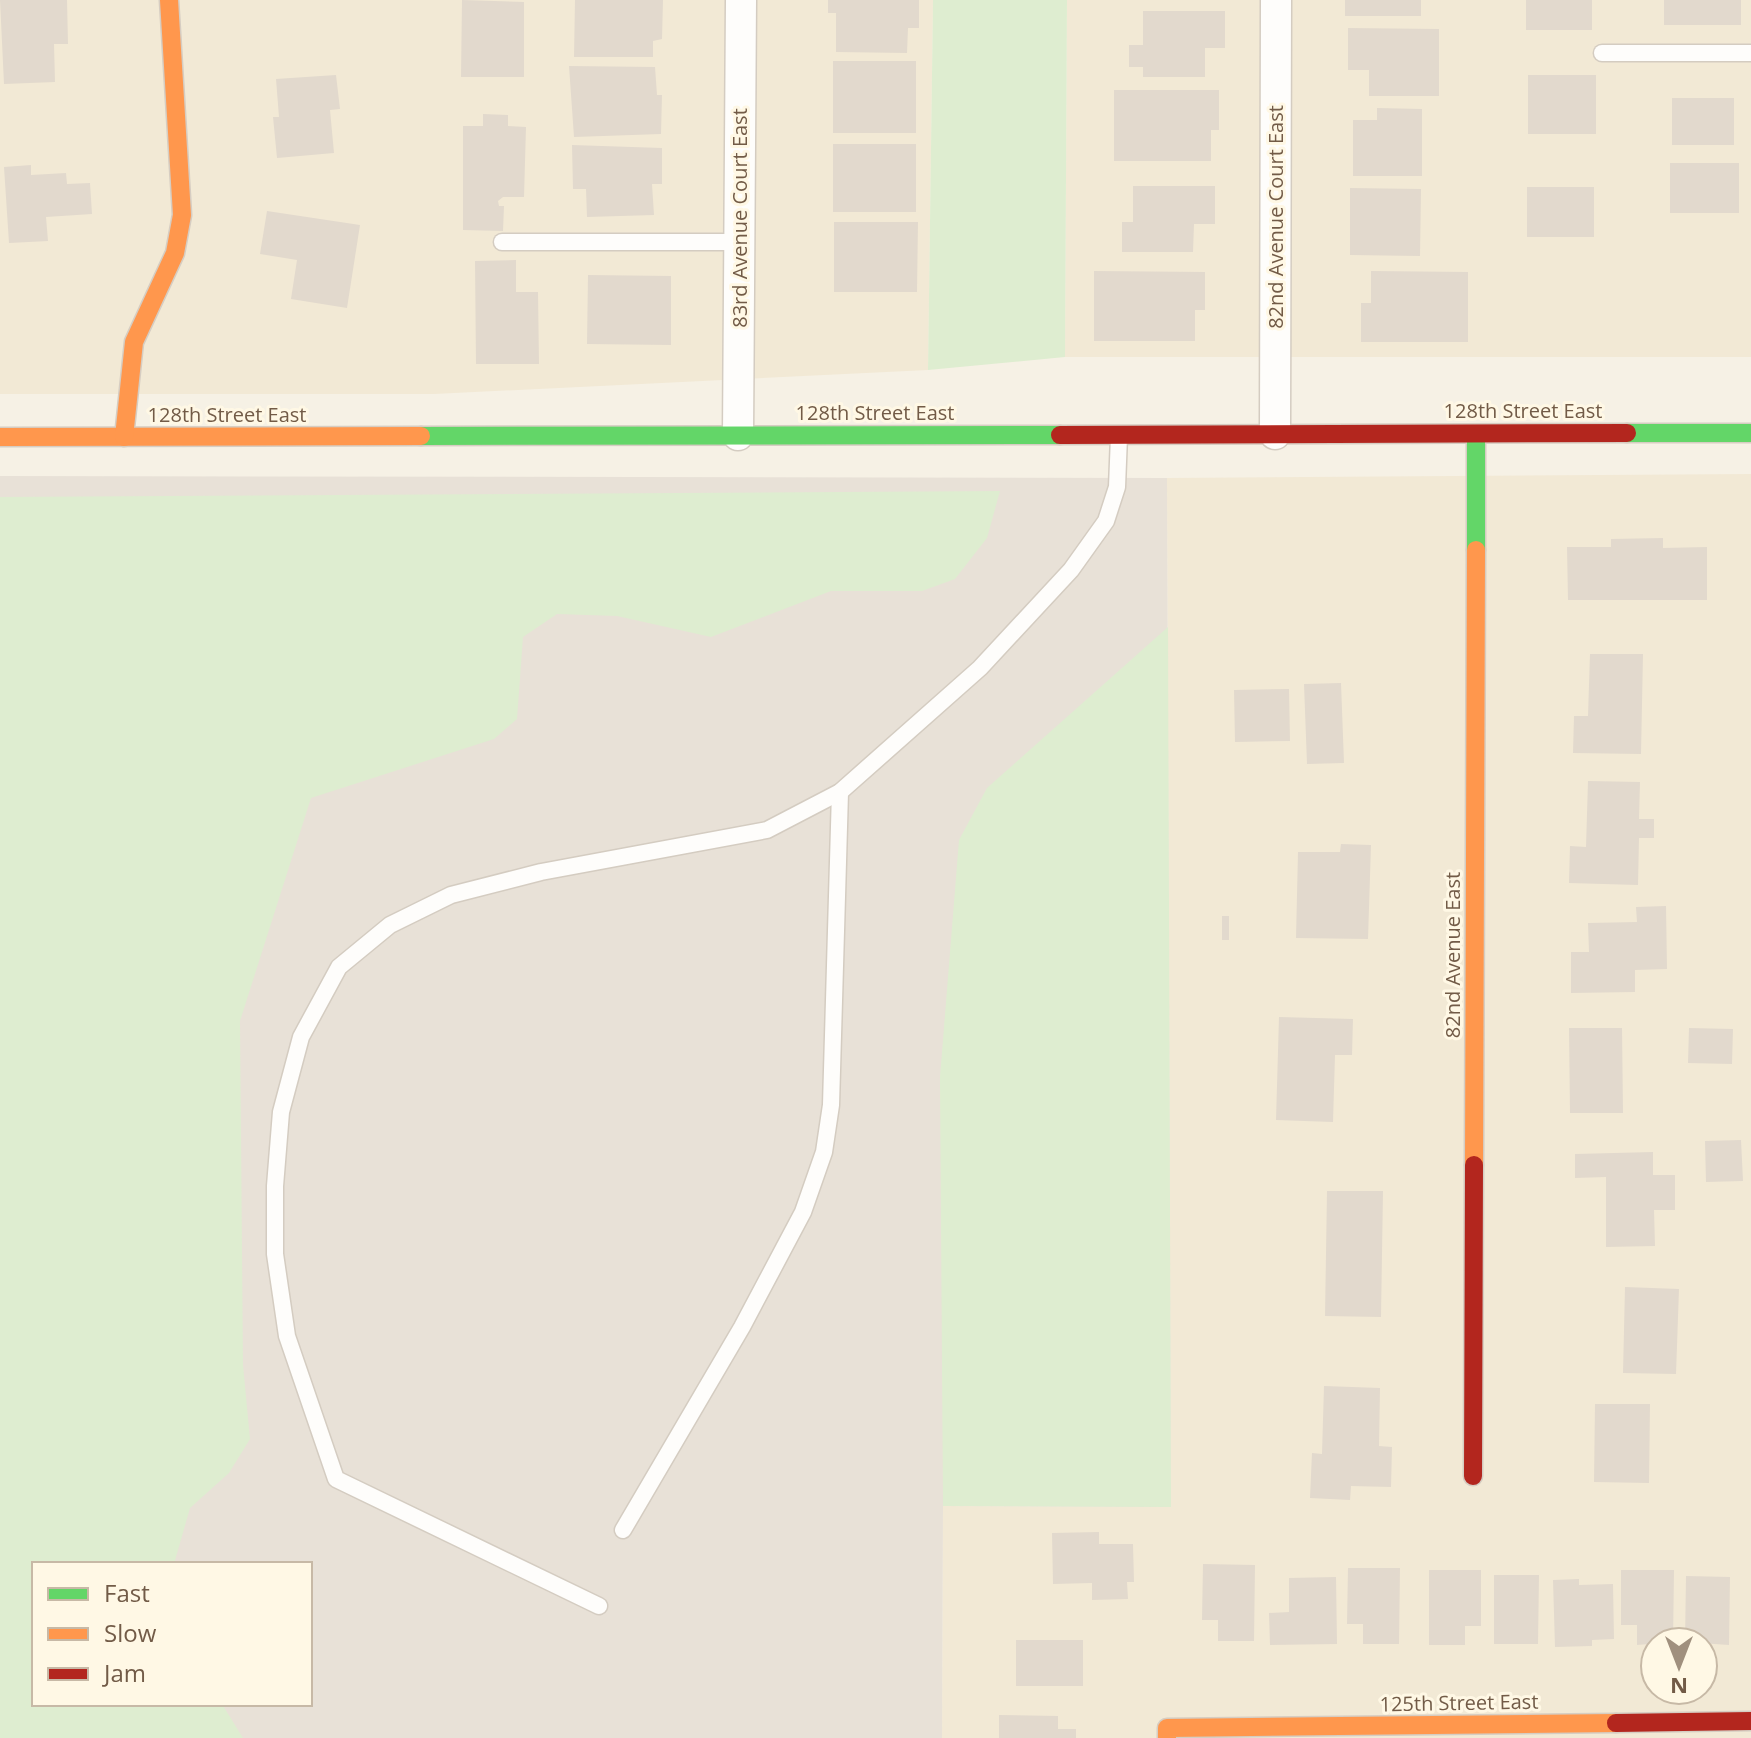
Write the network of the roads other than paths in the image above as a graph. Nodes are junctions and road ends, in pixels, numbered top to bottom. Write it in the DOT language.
graph roads {
  1 [pos="169,0"];
  2 [pos="741,0"];
  3 [pos="1276,0"];
  4 [pos="1602,53"];
  5 [pos="1751,53"];
  6 [pos="502,242"];
  7 [pos="739,242"];
  8 [pos="1751,433"];
  9 [pos="1119,434"];
  10 [pos="1275,434"];
  11 [pos="1476,434"];
  12 [pos="738,435"];
  13 [pos="0,437"];
  14 [pos="124,437"];
  15 [pos="840,792"];
  16 [pos="1473,1476"];
  17 [pos="623,1530"];
  18 [pos="599,1606"];
  19 [pos="1751,1721"];
  20 [pos="1167,1733"];
  1 -- 14 [label="street"];
  2 -- 7 [label="street, 83rd Avenue Court East"];
  3 -- 10 [label="street, 82nd Avenue Court East"];
  4 -- 5 [label="lane"];
  6 -- 7 [label="lane"];
  7 -- 12 [label="street, 83rd Avenue Court East"];
  8 -- 11 [label="street, 128th Street East"];
  9 -- 10 [label="street, 128th Street East"];
  9 -- 12 [label="street, 128th Street East"];
  9 -- 15 [label="lane"];
  10 -- 11 [label="street, 128th Street East"];
  11 -- 16 [label="street, 82nd Avenue East"];
  12 -- 14 [label="street, 128th Street East"];
  13 -- 14 [label="street, 128th Street East"];
  15 -- 17 [label="lane"];
  15 -- 18 [label="lane"];
  19 -- 20 [label="street, 125th Street East"];
}
